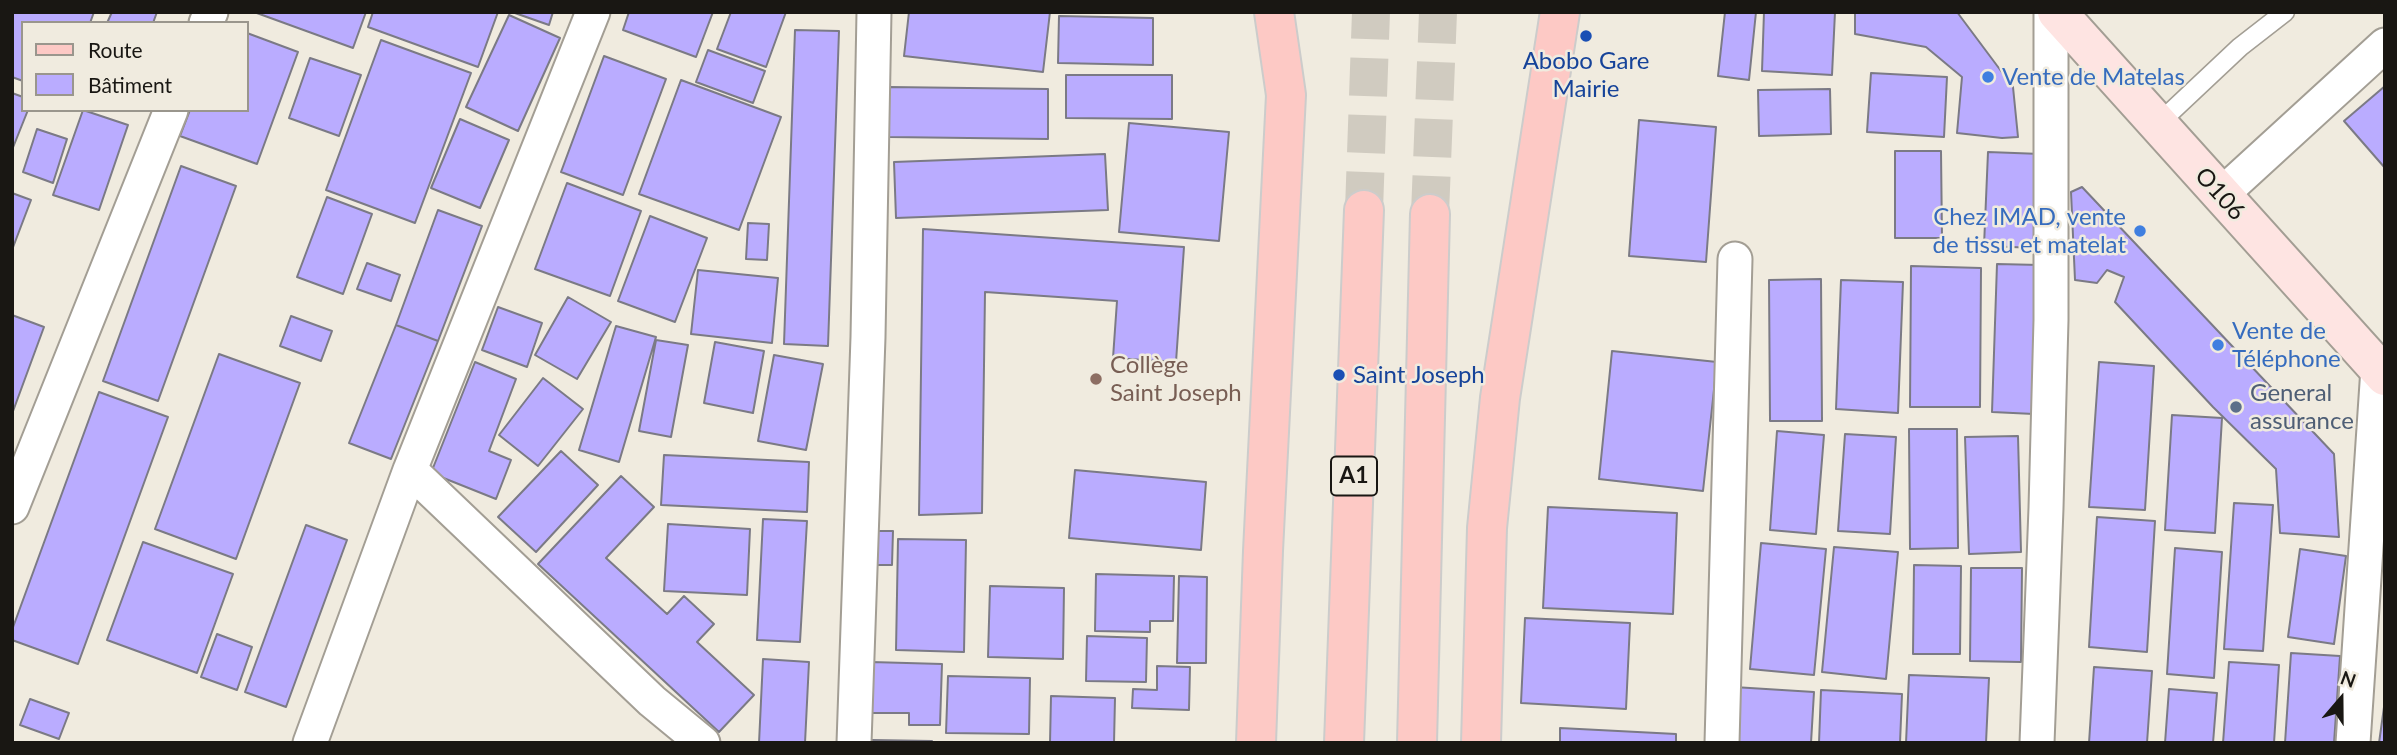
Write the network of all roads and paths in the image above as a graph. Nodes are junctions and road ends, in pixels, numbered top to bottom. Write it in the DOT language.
graph roads {
  1 [pos="593,12"];
  2 [pos="874,12"];
  3 [pos="1274,12"];
  4 [pos="1560,12"];
  5 [pos="2051,12"];
  6 [pos="2057,12"];
  7 [pos="2285,12"];
  8 [pos="2385,45"];
  9 [pos="170,112"];
  10 [pos="2157,125"];
  11 [pos="2221,195"];
  12 [pos="1364,209"];
  13 [pos="1430,214"];
  14 [pos="1735,259"];
  15 [pos="2381,372"];
  16 [pos="410,470"];
  17 [pos="12,507"];
  18 [pos="310,743"];
  19 [pos="703,743"];
  20 [pos="854,743"];
  21 [pos="1256,743"];
  22 [pos="1344,743"];
  23 [pos="1417,743"];
  24 [pos="1481,743"];
  25 [pos="1722,743"];
  26 [pos="2037,743"];
  27 [pos="2353,743"];
  1 -- 16 [label="street"];
  2 -- 20 [label="street"];
  3 -- 21 [label="main road"];
  4 -- 24 [label="main road"];
  5 -- 26 [label="street"];
  6 -- 10 [label="main road, O106"];
  7 -- 10 [label="lane"];
  8 -- 11 [label="street"];
  9 -- 17 [label="street"];
  10 -- 11 [label="main road, O106"];
  11 -- 15 [label="main road, O106"];
  12 -- 22 [label="main road, A1"];
  13 -- 23 [label="main road"];
  14 -- 25 [label="street"];
  15 -- 27 [label="street"];
  16 -- 18 [label="street"];
  16 -- 19 [label="street"];
}
